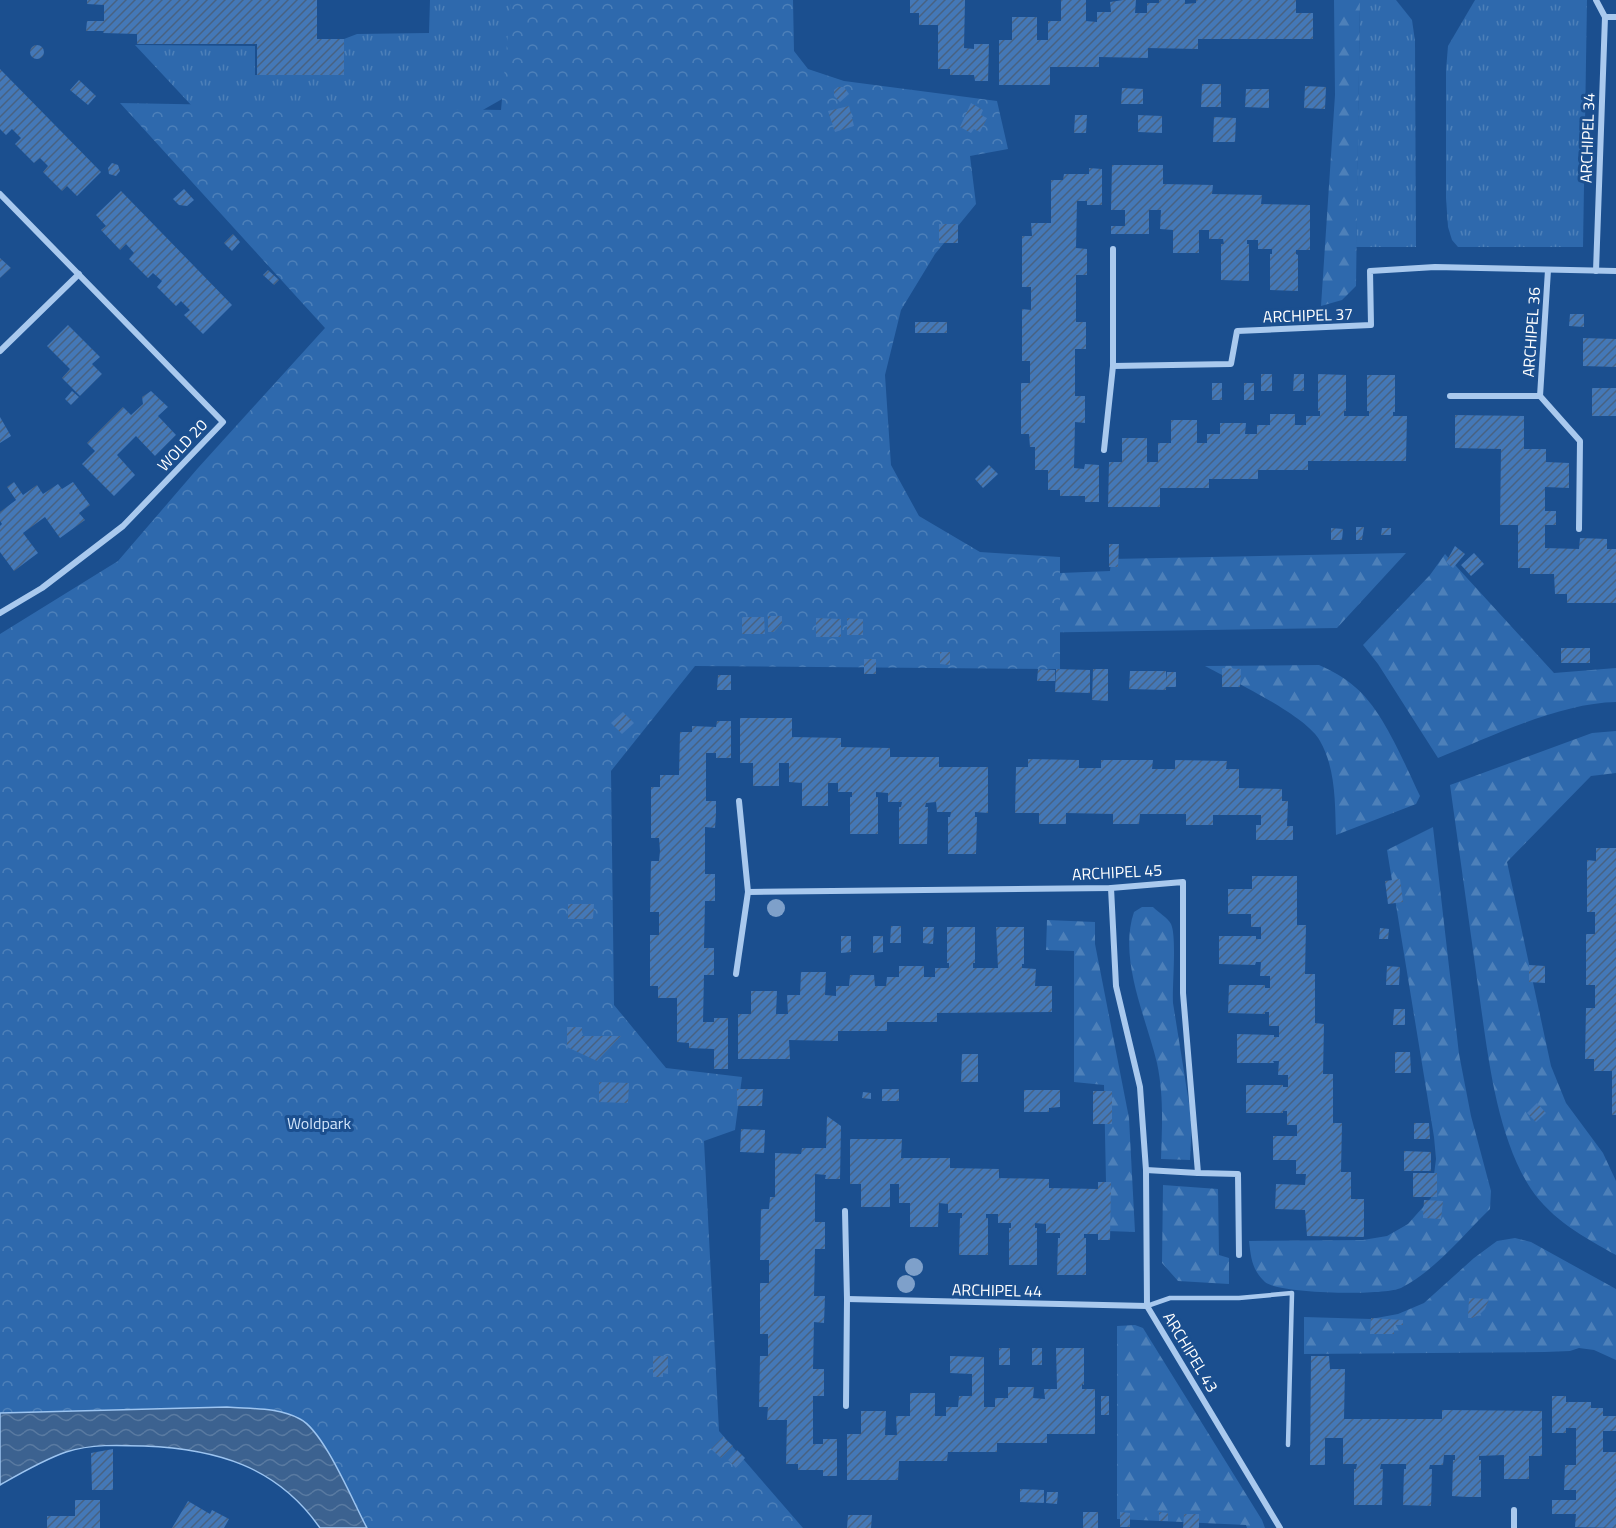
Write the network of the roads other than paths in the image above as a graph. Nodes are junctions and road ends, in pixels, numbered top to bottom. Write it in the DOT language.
graph roads {
  1 [pos="1596,0"];
  2 [pos="1605,17"];
  3 [pos="1616,17"];
  4 [pos="0,194"];
  5 [pos="1113,249"];
  6 [pos="1548,270"];
  7 [pos="1596,271"];
  8 [pos="1616,271"];
  9 [pos="78,274"];
  10 [pos="0,351"];
  11 [pos="1113,366"];
  12 [pos="1450,396"];
  13 [pos="1540,396"];
  14 [pos="1104,450"];
  15 [pos="1579,530"];
  16 [pos="0,613"];
  17 [pos="739,801"];
  18 [pos="1111,888"];
  19 [pos="748,892"];
  20 [pos="736,974"];
  21 [pos="1146,1170"];
  22 [pos="1198,1173"];
  23 [pos="845,1211"];
  24 [pos="1239,1255"];
  25 [pos="847,1299"];
  26 [pos="1147,1306"];
  27 [pos="846,1406"];
  28 [pos="1288,1445"];
  29 [pos="1514,1510"];
  30 [pos="1280,1528"];
  31 [pos="1514,1528"];
  1 -- 2 [label="street"];
  2 -- 3 [label="street"];
  2 -- 7 [label="street, ARCHIPEL 34"];
  4 -- 9 [label="street, WOLD 20"];
  5 -- 11 [label="street"];
  6 -- 7 [label="street"];
  6 -- 11 [label="street, ARCHIPEL 37"];
  6 -- 13 [label="street, ARCHIPEL 36"];
  7 -- 8 [label="street"];
  9 -- 10 [label="street"];
  9 -- 16 [label="street, WOLD 20"];
  11 -- 14 [label="street"];
  12 -- 13 [label="street, ARCHIPEL 36"];
  13 -- 15 [label="street, ARCHIPEL 36"];
  17 -- 19 [label="street"];
  18 -- 19 [label="street, ARCHIPEL 45"];
  18 -- 21 [label="street, ARCHIPEL 43"];
  18 -- 22 [label="street, ARCHIPEL 45"];
  19 -- 20 [label="street"];
  21 -- 22 [label="street"];
  21 -- 26 [label="street, ARCHIPEL 43"];
  22 -- 24 [label="street"];
  23 -- 25 [label="street"];
  25 -- 26 [label="street, ARCHIPEL 44"];
  25 -- 27 [label="street"];
  26 -- 28 [label="lane"];
  26 -- 30 [label="street, ARCHIPEL 43"];
  29 -- 31 [label="street"];
}
